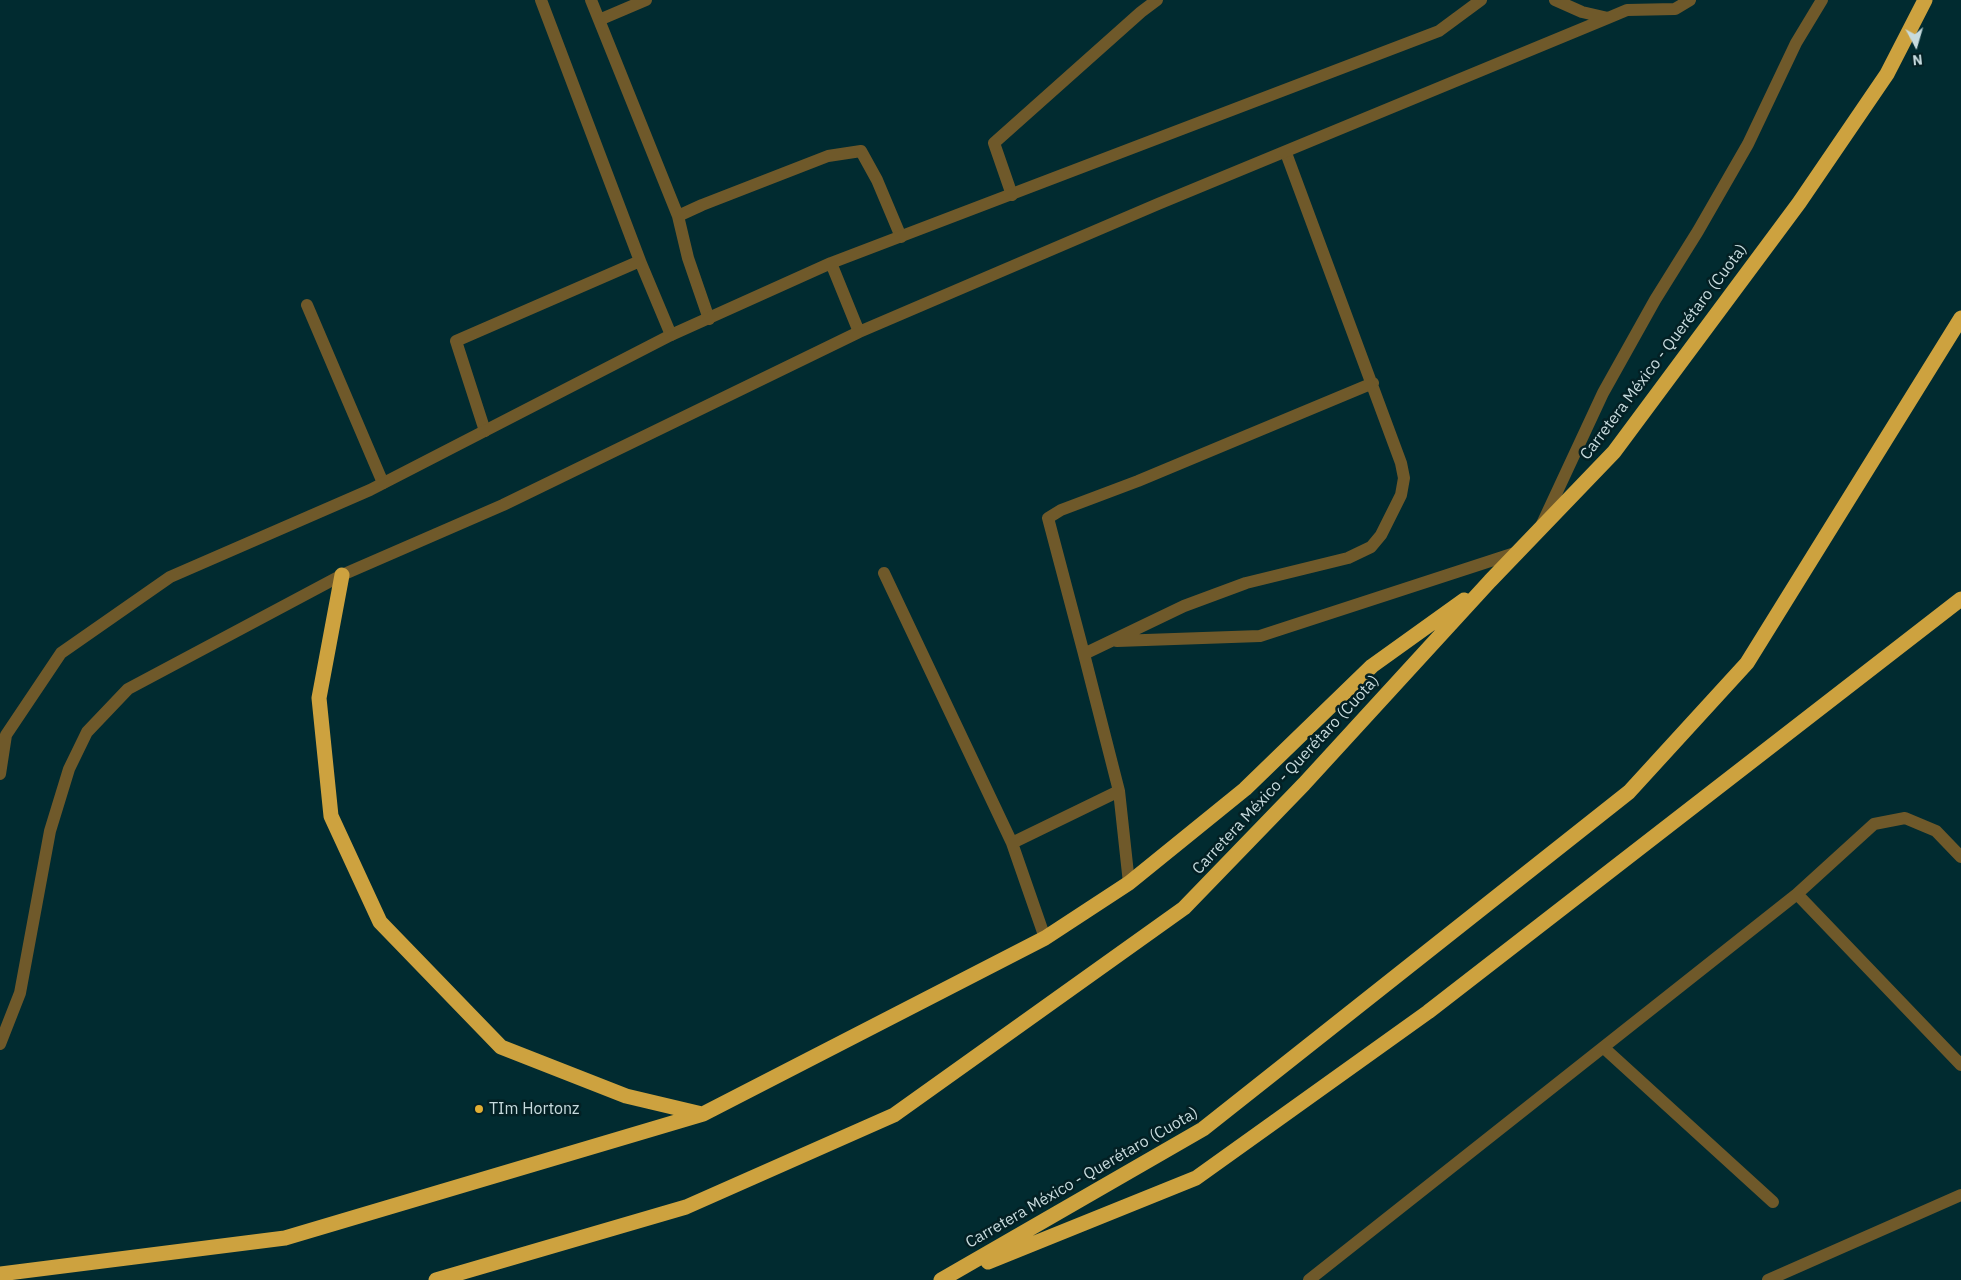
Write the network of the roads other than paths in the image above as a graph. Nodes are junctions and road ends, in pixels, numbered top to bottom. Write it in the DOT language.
graph roads {
  1 [pos="541,0"];
  2 [pos="591,0"];
  3 [pos="646,0"];
  4 [pos="1157,0"];
  5 [pos="1481,0"];
  6 [pos="1555,0"];
  7 [pos="1638,0"];
  8 [pos="1690,0"];
  9 [pos="1822,0"];
  10 [pos="1925,0"];
  11 [pos="1627,10"];
  12 [pos="1608,18"];
  13 [pos="599,20"];
  14 [pos="1286,153"];
  15 [pos="1012,194"];
  16 [pos="678,216"];
  17 [pos="901,237"];
  18 [pos="640,261"];
  19 [pos="831,263"];
  20 [pos="307,305"];
  21 [pos="1961,318"];
  22 [pos="709,319"];
  23 [pos="859,332"];
  24 [pos="671,336"];
  25 [pos="1372,383"];
  26 [pos="485,431"];
  27 [pos="383,483"];
  28 [pos="1538,534"];
  29 [pos="1521,551"];
  30 [pos="884,573"];
  31 [pos="342,575"];
  32 [pos="1490,581"];
  33 [pos="1961,599"];
  34 [pos="1112,641"];
  35 [pos="1084,654"];
  36 [pos="0,774"];
  37 [pos="1119,791"];
  38 [pos="1012,843"];
  39 [pos="1961,857"];
  40 [pos="1130,883"];
  41 [pos="1797,894"];
  42 [pos="1045,938"];
  43 [pos="0,1044"];
  44 [pos="1604,1048"];
  45 [pos="1961,1065"];
  46 [pos="703,1114"];
  47 [pos="1961,1195"];
  48 [pos="1773,1202"];
  49 [pos="0,1274"];
  50 [pos="436,1280"];
  51 [pos="941,1280"];
  52 [pos="1309,1280"];
  53 [pos="1768,1280"];
  1 -- 18 [label="street"];
  2 -- 13 [label="street"];
  3 -- 13 [label="street"];
  4 -- 15 [label="street"];
  5 -- 15 [label="street"];
  6 -- 12 [label="street"];
  7 -- 11 [label="street"];
  8 -- 11 [label="street"];
  9 -- 28 [label="street"];
  10 -- 28 [label="highway, Carretera México - Querétaro (Cuota)"];
  11 -- 12 [label="street"];
  12 -- 14 [label="street"];
  13 -- 16 [label="street"];
  14 -- 23 [label="street"];
  14 -- 25 [label="street"];
  15 -- 17 [label="street"];
  16 -- 17 [label="street"];
  16 -- 22 [label="street"];
  17 -- 19 [label="street"];
  18 -- 24 [label="street"];
  18 -- 26 [label="street"];
  19 -- 22 [label="street"];
  19 -- 23 [label="street"];
  20 -- 27 [label="street"];
  21 -- 51 [label="highway, Carretera México - Querétaro (Cuota)"];
  22 -- 24 [label="street"];
  23 -- 31 [label="street"];
  24 -- 26 [label="street"];
  25 -- 34 [label="street"];
  25 -- 35 [label="street"];
  26 -- 27 [label="street"];
  27 -- 36 [label="street"];
  28 -- 29 [label="highway, Carretera México - Querétaro (Cuota)"];
  29 -- 32 [label="highway, Carretera México - Querétaro (Cuota)"];
  29 -- 34 [label="street"];
  30 -- 38 [label="street"];
  31 -- 43 [label="street"];
  31 -- 46 [label="highway"];
  32 -- 40 [label="highway"];
  32 -- 50 [label="highway, Carretera México - Querétaro (Cuota)"];
  33 -- 51 [label="highway"];
  34 -- 35 [label="street"];
  35 -- 37 [label="street"];
  37 -- 38 [label="street"];
  37 -- 40 [label="street"];
  38 -- 42 [label="street"];
  39 -- 41 [label="street"];
  40 -- 42 [label="highway"];
  41 -- 44 [label="street"];
  41 -- 45 [label="street"];
  42 -- 46 [label="highway"];
  44 -- 48 [label="street"];
  44 -- 52 [label="street"];
  46 -- 49 [label="highway"];
  47 -- 53 [label="street"];
}
